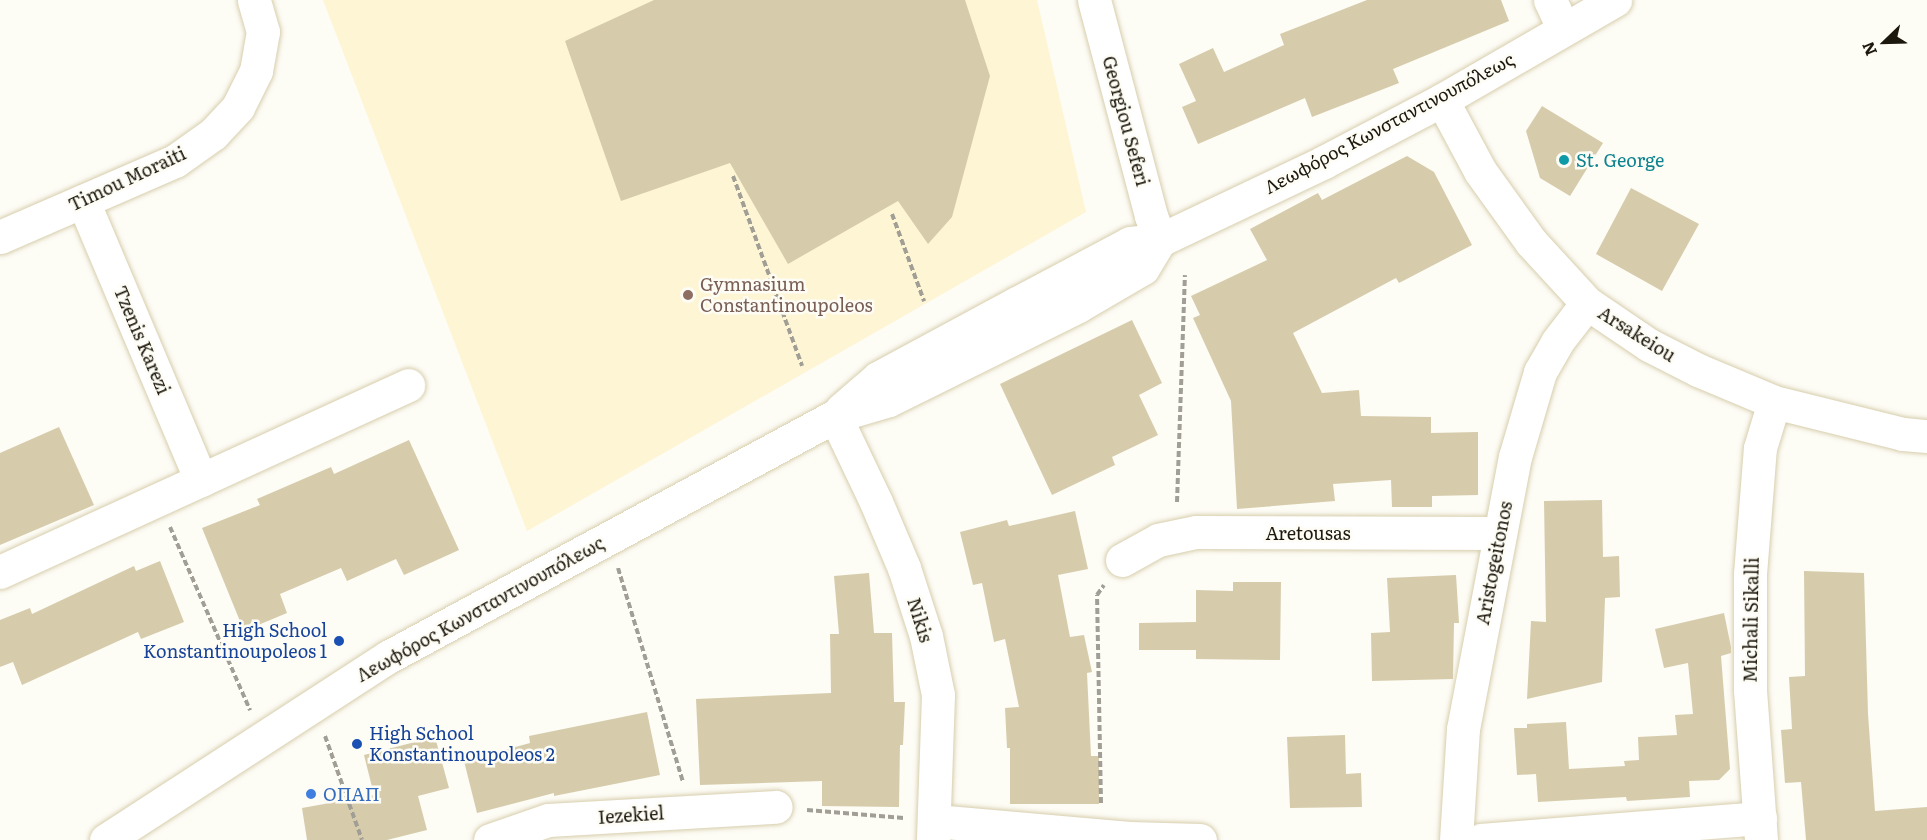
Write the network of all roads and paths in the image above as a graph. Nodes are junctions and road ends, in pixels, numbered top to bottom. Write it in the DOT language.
graph roads {
  1 [pos="254,0"];
  2 [pos="1094,0"];
  3 [pos="1615,0"];
  4 [pos="1556,14"];
  5 [pos="1442,100"];
  6 [pos="733,176"];
  7 [pos="83,201"];
  8 [pos="892,214"];
  9 [pos="0,237"];
  10 [pos="1160,240"];
  11 [pos="1185,275"];
  12 [pos="924,301"];
  13 [pos="1587,303"];
  14 [pos="802,366"];
  15 [pos="408,385"];
  16 [pos="1774,402"];
  17 [pos="835,416"];
  18 [pos="1927,436"];
  19 [pos="201,480"];
  20 [pos="158,500"];
  21 [pos="1500,533"];
  22 [pos="1176,534"];
  23 [pos="609,537"];
  24 [pos="1122,560"];
  25 [pos="0,572"];
  26 [pos="314,705"];
  27 [pos="262,738"];
  28 [pos="776,807"];
  29 [pos="692,811"];
  30 [pos="619,828"];
  31 [pos="1761,829"];
  32 [pos="934,831"];
  33 [pos="1548,837"];
  34 [pos="1120,838"];
  35 [pos="106,840"];
  36 [pos="362,840"];
  37 [pos="489,840"];
  38 [pos="1200,840"];
  39 [pos="1456,840"];
  40 [pos="1480,840"];
  1 -- 7 [label="street, Timou Moraiti"];
  2 -- 10 [label="street, Georgiou Seferi"];
  3 -- 4 [label="street, Λεωφόρος Κωνσταντινουπόλεως"];
  4 -- 5 [label="street, Λεωφόρος Κωνσταντινουπόλεως"];
  5 -- 10 [label="street, Λεωφόρος Κωνσταντινουπόλεως"];
  5 -- 13 [label="street, Arsakeiou"];
  6 -- 14 [label="path"];
  7 -- 9 [label="street, Timou Moraiti"];
  7 -- 19 [label="street, Tzenis Karezi"];
  8 -- 12 [label="path"];
  10 -- 17 [label="street, Λεωφόρος Κωνσταντινουπόλεως"];
  11 -- 22 [label="path"];
  13 -- 16 [label="street, Arsakeiou"];
  13 -- 21 [label="street, Aristogeitonos"];
  15 -- 19 [label="street"];
  16 -- 18 [label="street, Arsakeiou"];
  16 -- 31 [label="street, Michali Sikalli"];
  17 -- 23 [label="street, Λεωφόρος Κωνσταντινουπόλεως"];
  17 -- 32 [label="street, Nikis"];
  19 -- 20 [label="street"];
  20 -- 25 [label="street"];
  20 -- 27 [label="path"];
  21 -- 22 [label="street, Aretousas"];
  21 -- 39 [label="street, Aristogeitonos"];
  22 -- 24 [label="street, Aretousas"];
  23 -- 26 [label="street, Λεωφόρος Κωνσταντινουπόλεως"];
  23 -- 29 [label="path"];
  24 -- 34 [label="path"];
  26 -- 27 [label="street, Λεωφόρος Κωνσταντινουπόλεως"];
  26 -- 36 [label="path"];
  27 -- 35 [label="street, Λεωφόρος Κωνσταντινουπόλεως"];
  28 -- 29 [label="street, Iezekiel"];
  28 -- 32 [label="path"];
  29 -- 30 [label="street, Iezekiel"];
  30 -- 37 [label="street, Iezekiel"];
  31 -- 33 [label="street"];
  32 -- 34 [label="street"];
  33 -- 40 [label="street"];
  34 -- 38 [label="street"];
}
